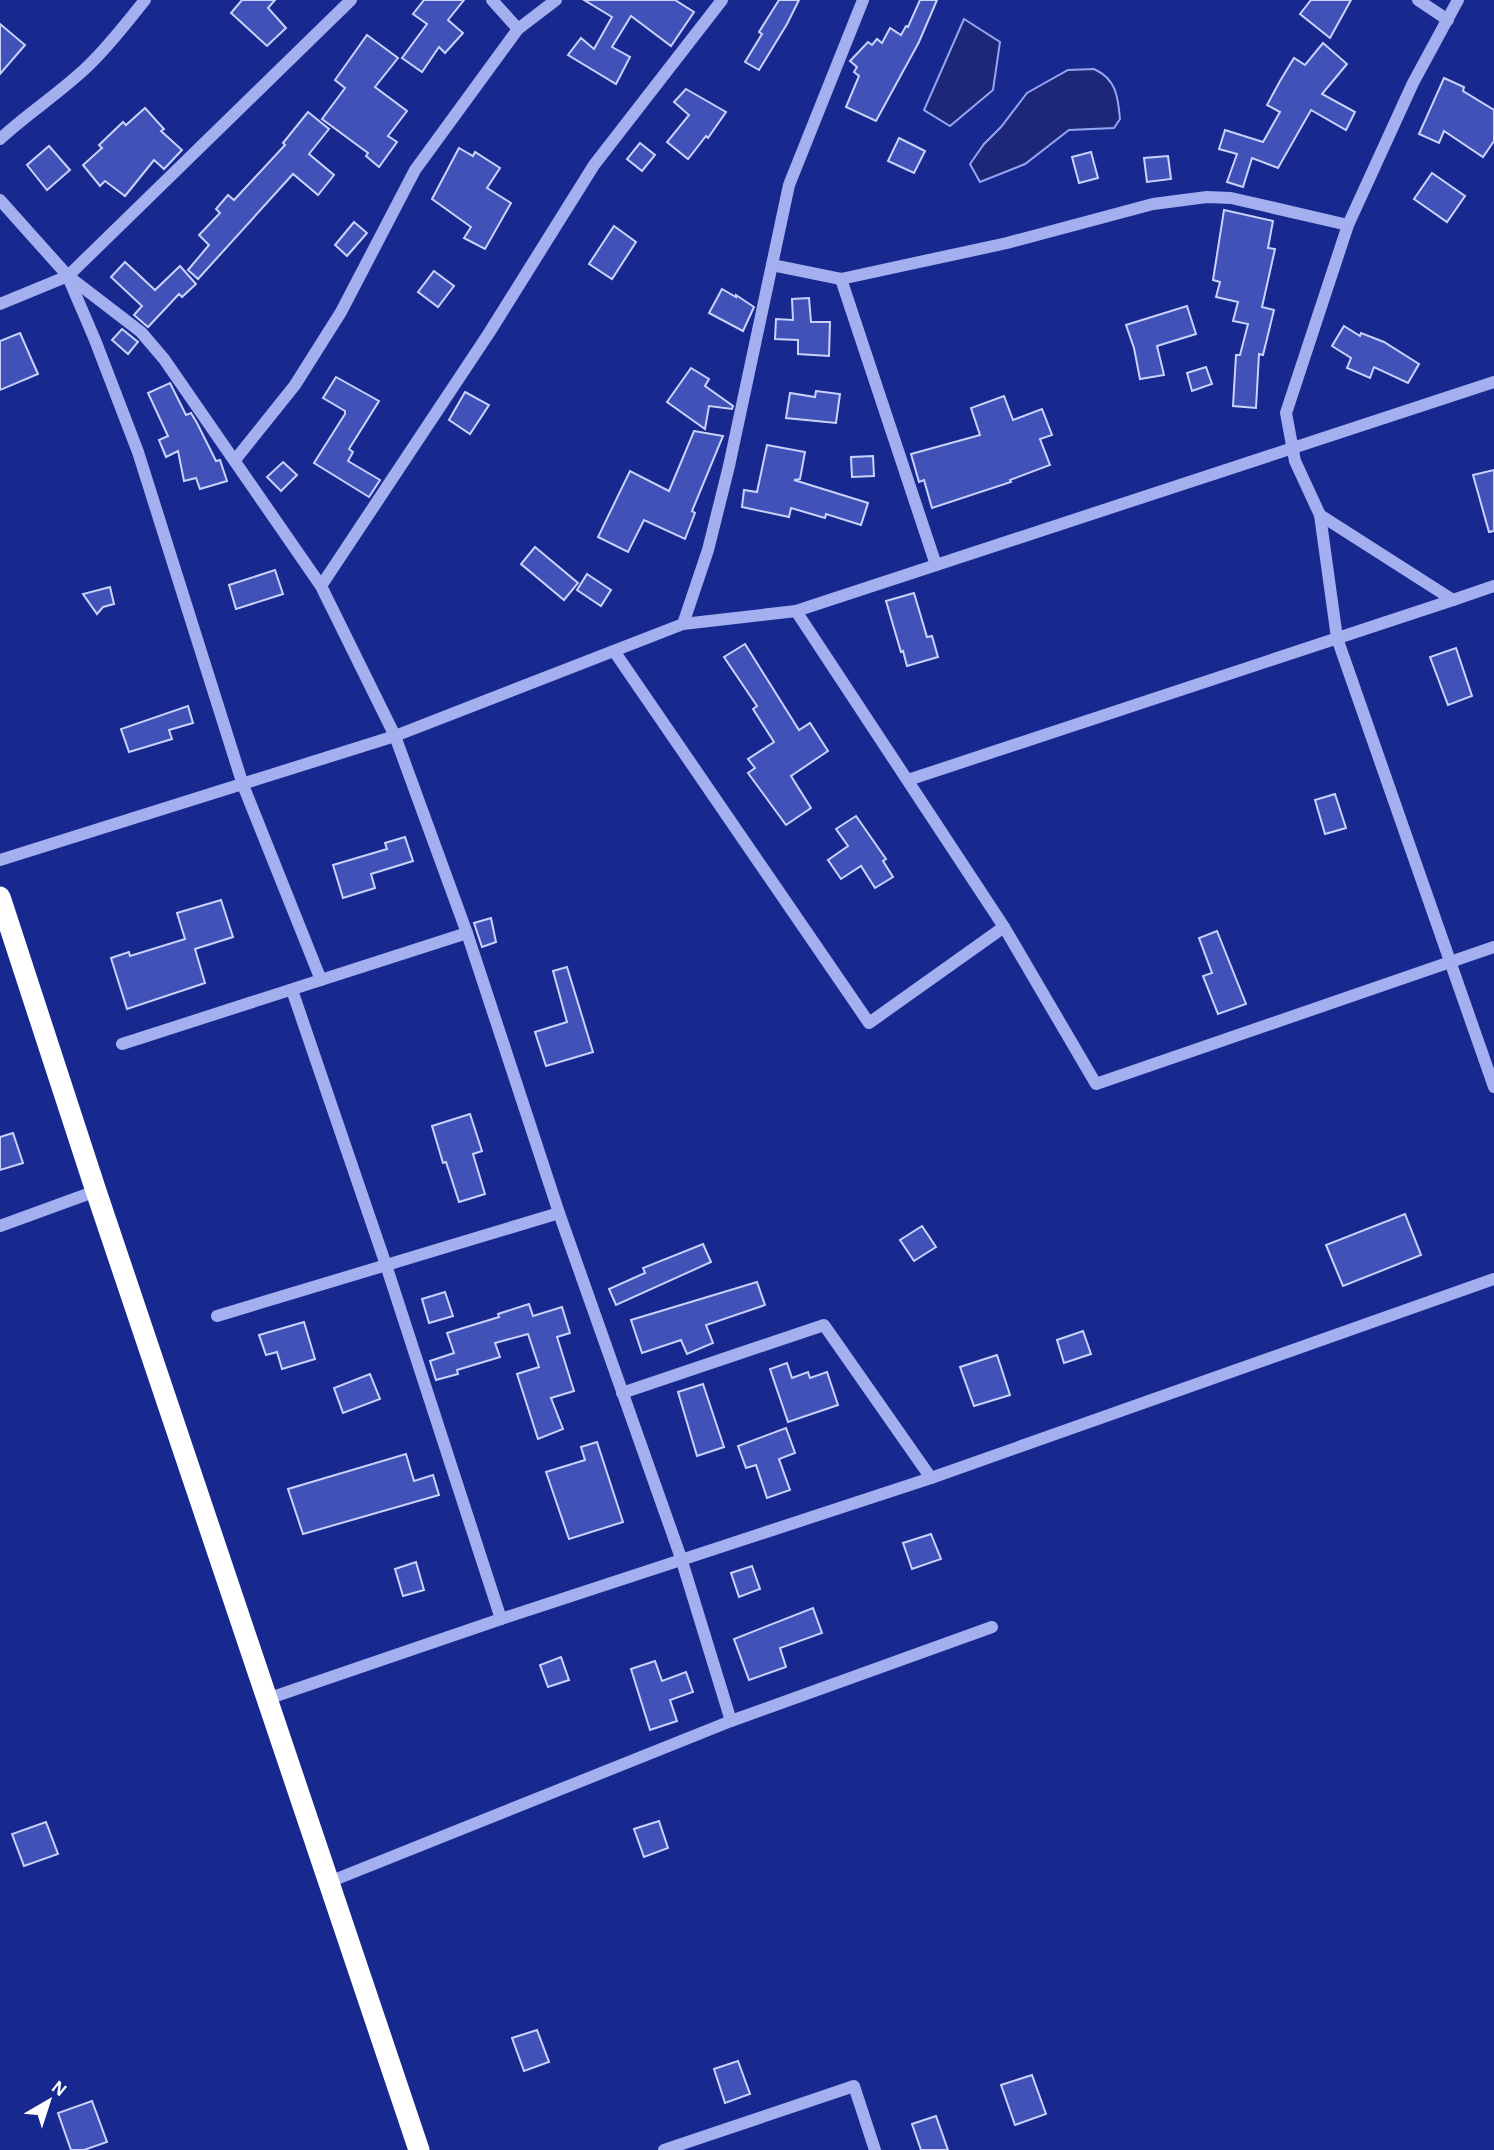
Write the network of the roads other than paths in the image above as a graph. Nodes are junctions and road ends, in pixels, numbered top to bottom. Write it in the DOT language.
graph roads {
  1 [pos="145,0"];
  2 [pos="351,0"];
  3 [pos="492,0"];
  4 [pos="556,0"];
  5 [pos="722,0"];
  6 [pos="863,0"];
  7 [pos="1418,0"];
  8 [pos="1458,0"];
  9 [pos="1448,20"];
  10 [pos="518,29"];
  11 [pos="0,139"];
  12 [pos="0,200"];
  13 [pos="1348,225"];
  14 [pos="772,265"];
  15 [pos="68,276"];
  16 [pos="841,279"];
  17 [pos="0,304"];
  18 [pos="1494,382"];
  19 [pos="1293,449"];
  20 [pos="235,460"];
  21 [pos="1320,515"];
  22 [pos="936,565"];
  23 [pos="321,586"];
  24 [pos="1494,586"];
  25 [pos="1453,600"];
  26 [pos="796,611"];
  27 [pos="683,624"];
  28 [pos="1337,638"];
  29 [pos="614,651"];
  30 [pos="395,736"];
  31 [pos="908,780"];
  32 [pos="243,785"];
  33 [pos="0,860"];
  34 [pos="0,897"];
  35 [pos="1004,927"];
  36 [pos="467,933"];
  37 [pos="1494,947"];
  38 [pos="1450,962"];
  39 [pos="321,980"];
  40 [pos="292,990"];
  41 [pos="122,1044"];
  42 [pos="1494,1087"];
  43 [pos="96,1191"];
  44 [pos="559,1213"];
  45 [pos="0,1226"];
  46 [pos="386,1265"];
  47 [pos="1494,1279"];
  48 [pos="217,1316"];
  49 [pos="622,1393"];
  50 [pos="931,1478"];
  51 [pos="681,1558"];
  52 [pos="501,1619"];
  53 [pos="992,1627"];
  54 [pos="267,1699"];
  55 [pos="731,1721"];
  56 [pos="329,1882"];
  57 [pos="419,2150"];
  58 [pos="664,2150"];
  59 [pos="875,2150"];
  1 -- 11 [label="street"];
  2 -- 15 [label="street"];
  3 -- 10 [label="street"];
  4 -- 10 [label="street"];
  5 -- 23 [label="street"];
  6 -- 14 [label="street"];
  7 -- 9 [label="street"];
  8 -- 9 [label="street"];
  9 -- 13 [label="street"];
  10 -- 20 [label="street"];
  12 -- 15 [label="street"];
  13 -- 16 [label="street"];
  13 -- 19 [label="street"];
  14 -- 16 [label="street"];
  14 -- 27 [label="street"];
  15 -- 17 [label="street"];
  15 -- 20 [label="street"];
  15 -- 32 [label="street"];
  16 -- 22 [label="street"];
  18 -- 19 [label="street"];
  19 -- 21 [label="street"];
  19 -- 22 [label="street"];
  20 -- 23 [label="street"];
  21 -- 25 [label="street"];
  21 -- 28 [label="street"];
  22 -- 26 [label="street"];
  23 -- 30 [label="street"];
  24 -- 25 [label="street"];
  25 -- 28 [label="street"];
  26 -- 27 [label="street"];
  26 -- 31 [label="street"];
  27 -- 29 [label="street"];
  28 -- 31 [label="street"];
  28 -- 38 [label="street"];
  29 -- 30 [label="street"];
  29 -- 35 [label="street"];
  30 -- 32 [label="street"];
  30 -- 36 [label="street"];
  31 -- 35 [label="street"];
  32 -- 33 [label="street"];
  32 -- 39 [label="street"];
  34 -- 43 [label="highway"];
  35 -- 38 [label="street"];
  36 -- 39 [label="street"];
  36 -- 44 [label="street"];
  37 -- 38 [label="street"];
  38 -- 42 [label="street"];
  39 -- 40 [label="street"];
  40 -- 41 [label="street"];
  40 -- 46 [label="street"];
  43 -- 45 [label="street"];
  43 -- 54 [label="highway"];
  44 -- 46 [label="street"];
  44 -- 49 [label="street"];
  46 -- 48 [label="street"];
  46 -- 52 [label="street"];
  47 -- 50 [label="street"];
  49 -- 50 [label="street"];
  49 -- 51 [label="street"];
  50 -- 51 [label="street"];
  51 -- 52 [label="street"];
  51 -- 55 [label="street"];
  52 -- 54 [label="street"];
  53 -- 55 [label="street"];
  54 -- 56 [label="highway"];
  55 -- 56 [label="street"];
  56 -- 57 [label="highway"];
  58 -- 59 [label="street"];
}
